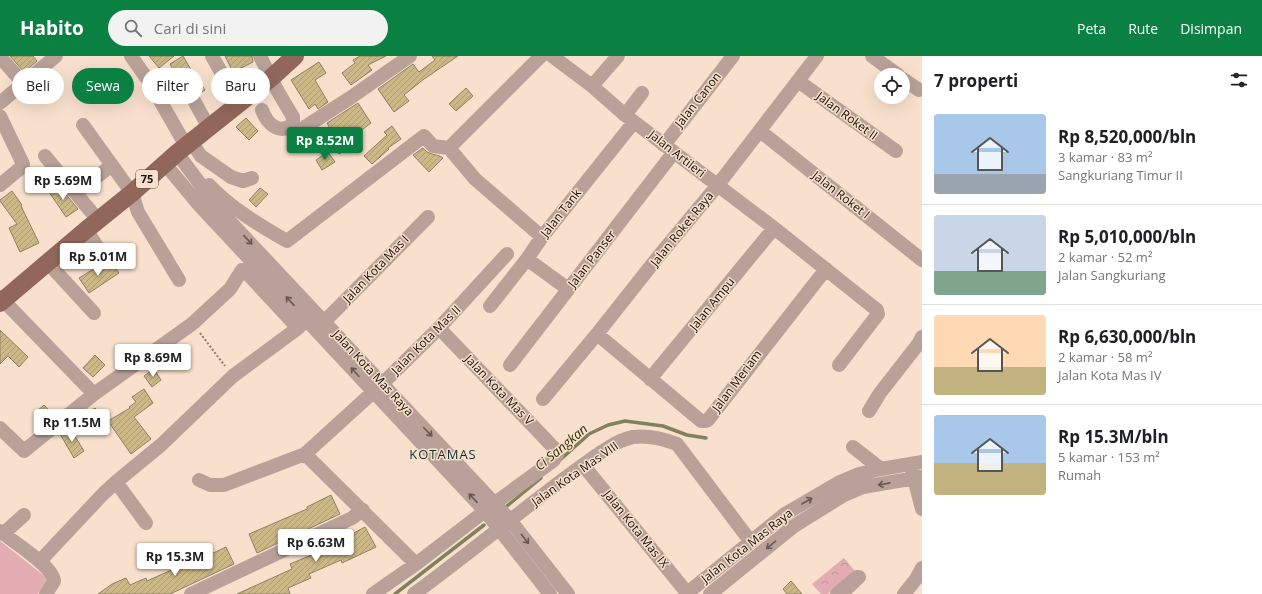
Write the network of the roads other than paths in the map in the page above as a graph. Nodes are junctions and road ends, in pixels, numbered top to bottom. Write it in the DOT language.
graph roads {
  1 [pos="56,56"];
  2 [pos="131,56"];
  3 [pos="212,56"];
  4 [pos="260,56"];
  5 [pos="295,56"];
  6 [pos="410,56"];
  7 [pos="541,56"];
  8 [pos="552,56"];
  9 [pos="618,56"];
  10 [pos="733,56"];
  11 [pos="817,56"];
  12 [pos="872,56"];
  13 [pos="0,57"];
  14 [pos="41,68"];
  15 [pos="219,68"];
  16 [pos="888,68"];
  17 [pos="12,71"];
  18 [pos="271,78"];
  19 [pos="798,81"];
  20 [pos="910,84"];
  21 [pos="592,86"];
  22 [pos="919,90"];
  23 [pos="12,92"];
  24 [pos="642,93"];
  25 [pos="0,102"];
  26 [pos="196,104"];
  27 [pos="239,104"];
  28 [pos="262,110"];
  29 [pos="0,116"];
  30 [pos="630,118"];
  31 [pos="83,125"];
  32 [pos="305,127"];
  33 [pos="209,128"];
  34 [pos="760,131"];
  35 [pos="449,148"];
  36 [pos="669,148"];
  37 [pos="180,151"];
  38 [pos="896,151"];
  39 [pos="45,156"];
  40 [pos="112,165"];
  41 [pos="252,178"];
  42 [pos="0,185"];
  43 [pos="717,186"];
  44 [pos="76,193"];
  45 [pos="132,193"];
  46 [pos="217,215"];
  47 [pos="428,217"];
  48 [pos="92,225"];
  49 [pos="774,228"];
  50 [pos="542,237"];
  51 [pos="507,254"];
  52 [pos="105,258"];
  53 [pos="527,258"];
  54 [pos="922,260"];
  55 [pos="48,263"];
  56 [pos="826,269"];
  57 [pos="179,280"];
  58 [pos="568,289"];
  59 [pos="1,300"];
  60 [pos="490,306"];
  61 [pos="94,313"];
  62 [pos="302,324"];
  63 [pos="321,326"];
  64 [pos="439,328"];
  65 [pos="597,334"];
  66 [pos="922,337"];
  67 [pos="510,365"];
  68 [pos="839,365"];
  69 [pos="650,379"];
  70 [pos="377,388"];
  71 [pos="94,394"];
  72 [pos="543,399"];
  73 [pos="869,411"];
  74 [pos="0,428"];
  75 [pos="853,447"];
  76 [pos="304,454"];
  77 [pos="917,463"];
  78 [pos="583,465"];
  79 [pos="881,469"];
  80 [pos="918,478"];
  81 [pos="200,480"];
  82 [pos="116,482"];
  83 [pos="490,507"];
  84 [pos="362,510"];
  85 [pos="922,510"];
  86 [pos="24,515"];
  87 [pos="146,523"];
  88 [pos="505,524"];
  89 [pos="2,532"];
  90 [pos="751,542"];
  91 [pos="40,562"];
  92 [pos="416,564"];
  93 [pos="922,568"];
  94 [pos="558,592"];
  95 [pos="46,594"];
  96 [pos="192,594"];
  97 [pos="373,594"];
  98 [pos="414,594"];
  99 [pos="687,594"];
  100 [pos="710,594"];
  101 [pos="837,594"];
  102 [pos="841,594"];
  103 [pos="904,594"];
  1 -- 14 [label="street"];
  2 -- 37 [label="street"];
  3 -- 15 [label="street"];
  4 -- 18 [label="street"];
  5 -- 18 [label="main road, 75"];
  6 -- 32 [label="street"];
  7 -- 35 [label="street"];
  8 -- 21 [label="street, Jalan Artileri"];
  9 -- 21 [label="street"];
  10 -- 36 [label="street, Jalan Canon"];
  11 -- 19 [label="street, Jalan Roket Raya"];
  12 -- 16 [label="street"];
  13 -- 17 [label="street"];
  18 -- 28 [label="street"];
  19 -- 34 [label="street, Jalan Roket Raya"];
  19 -- 38 [label="street, Jalan Roket II"];
  20 -- 22 [label="street"];
  21 -- 30 [label="street, Jalan Artileri"];
  23 -- 25 [label="street"];
  24 -- 30 [label="street, Jalan Tank"];
  26 -- 33 [label="street"];
  27 -- 33 [label="main road, 75"];
  29 -- 42 [label="street"];
  30 -- 36 [label="street, Jalan Artileri"];
  30 -- 50 [label="street, Jalan Tank"];
  31 -- 40 [label="street"];
  33 -- 37 [label="main road, 75"];
  34 -- 43 [label="street, Jalan Roket Raya"];
  34 -- 54 [label="street, Jalan Roket I"];
  35 -- 37 [label="street"];
  35 -- 50 [label="street"];
  36 -- 43 [label="street, Jalan Artileri"];
  36 -- 58 [label="street, Jalan Panser"];
  37 -- 41 [label="street"];
  37 -- 45 [label="main road, 75"];
  37 -- 46 [label="street, Jalan Kota Mas Raya"];
  39 -- 44 [label="street"];
  40 -- 44 [label="street"];
  40 -- 45 [label="street"];
  43 -- 49 [label="street, Jalan Artileri"];
  43 -- 65 [label="street, Jalan Roket Raya"];
  44 -- 48 [label="street"];
  45 -- 48 [label="main road, 75"];
  45 -- 57 [label="street"];
  62 -- 46 [label="street, Jalan Kota Mas Raya, one-way"];
  46 -- 63 [label="street, Jalan Kota Mas Raya, one-way"];
  47 -- 63 [label="street, Jalan Kota Mas I"];
  48 -- 52 [label="street"];
  48 -- 55 [label="main road, 75"];
  49 -- 56 [label="street, Jalan Artileri"];
  49 -- 69 [label="street, Jalan Ampu"];
  50 -- 53 [label="street, Jalan Tank"];
  51 -- 64 [label="street, Jalan Kota Mas II"];
  53 -- 58 [label="street"];
  53 -- 60 [label="street, Jalan Tank"];
  55 -- 59 [label="main road, 75"];
  55 -- 61 [label="street"];
  56 -- 68 [label="street, Jalan Artileri"];
  56 -- 69 [label="street, Jalan Meriam"];
  58 -- 67 [label="street, Jalan Panser"];
  59 -- 71 [label="street"];
  62 -- 63 [label="street, Jalan Kota Mas Raya"];
  62 -- 71 [label="street"];
  62 -- 82 [label="street"];
  63 -- 70 [label="street, Jalan Kota Mas Raya"];
  64 -- 70 [label="street, Jalan Kota Mas II"];
  64 -- 83 [label="street, Jalan Kota Mas V"];
  65 -- 69 [label="street, Jalan Meriam"];
  65 -- 72 [label="street, Jalan Roket Raya"];
  66 -- 73 [label="street"];
  70 -- 76 [label="street, Jalan Kota Mas II"];
  70 -- 83 [label="street, Jalan Kota Mas Raya"];
  71 -- 74 [label="street"];
  75 -- 79 [label="street"];
  76 -- 81 [label="street"];
  76 -- 84 [label="street"];
  77 -- 79 [label="street, Jalan Kota Mas Raya"];
  77 -- 80 [label="street"];
  78 -- 88 [label="street, Jalan Kota Mas VIII"];
  78 -- 90 [label="street, Jalan Kota Mas VIII"];
  78 -- 99 [label="street, Jalan Kota Mas IX"];
  90 -- 79 [label="street, Jalan Kota Mas Raya, one-way"];
  80 -- 85 [label="street"];
  80 -- 100 [label="street, Jalan Kota Mas Raya, one-way"];
  82 -- 87 [label="street"];
  82 -- 91 [label="street"];
  83 -- 88 [label="street, Jalan Kota Mas Raya"];
  83 -- 92 [label="street"];
  84 -- 92 [label="street"];
  84 -- 96 [label="street"];
  86 -- 89 [label="street"];
  88 -- 94 [label="street, Jalan Kota Mas Raya"];
  88 -- 98 [label="street, Jalan Kota Mas VIII"];
  89 -- 91 [label="street"];
  90 -- 99 [label="street, Jalan Kota Mas Raya"];
  91 -- 95 [label="street"];
  92 -- 97 [label="street"];
  93 -- 103 [label="street"];
  101 -- 102 [label="street"];
}
